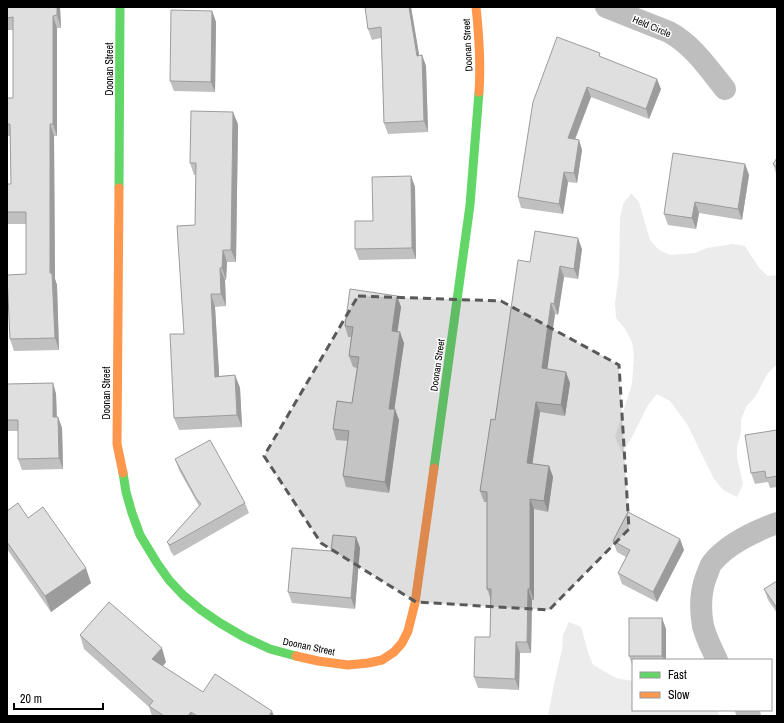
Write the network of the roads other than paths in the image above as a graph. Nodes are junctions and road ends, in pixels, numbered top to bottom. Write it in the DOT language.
graph roads {
  1 [pos="120,7"];
  2 [pos="476,7"];
  3 [pos="606,7"];
  4 [pos="725,89"];
  5 [pos="777,524"];
  6 [pos="717,659"];
  1 -- 2 [label="street, Doonan Street"];
  3 -- 4 [label="street, Held Circle"];
  5 -- 6 [label="street"];
}
